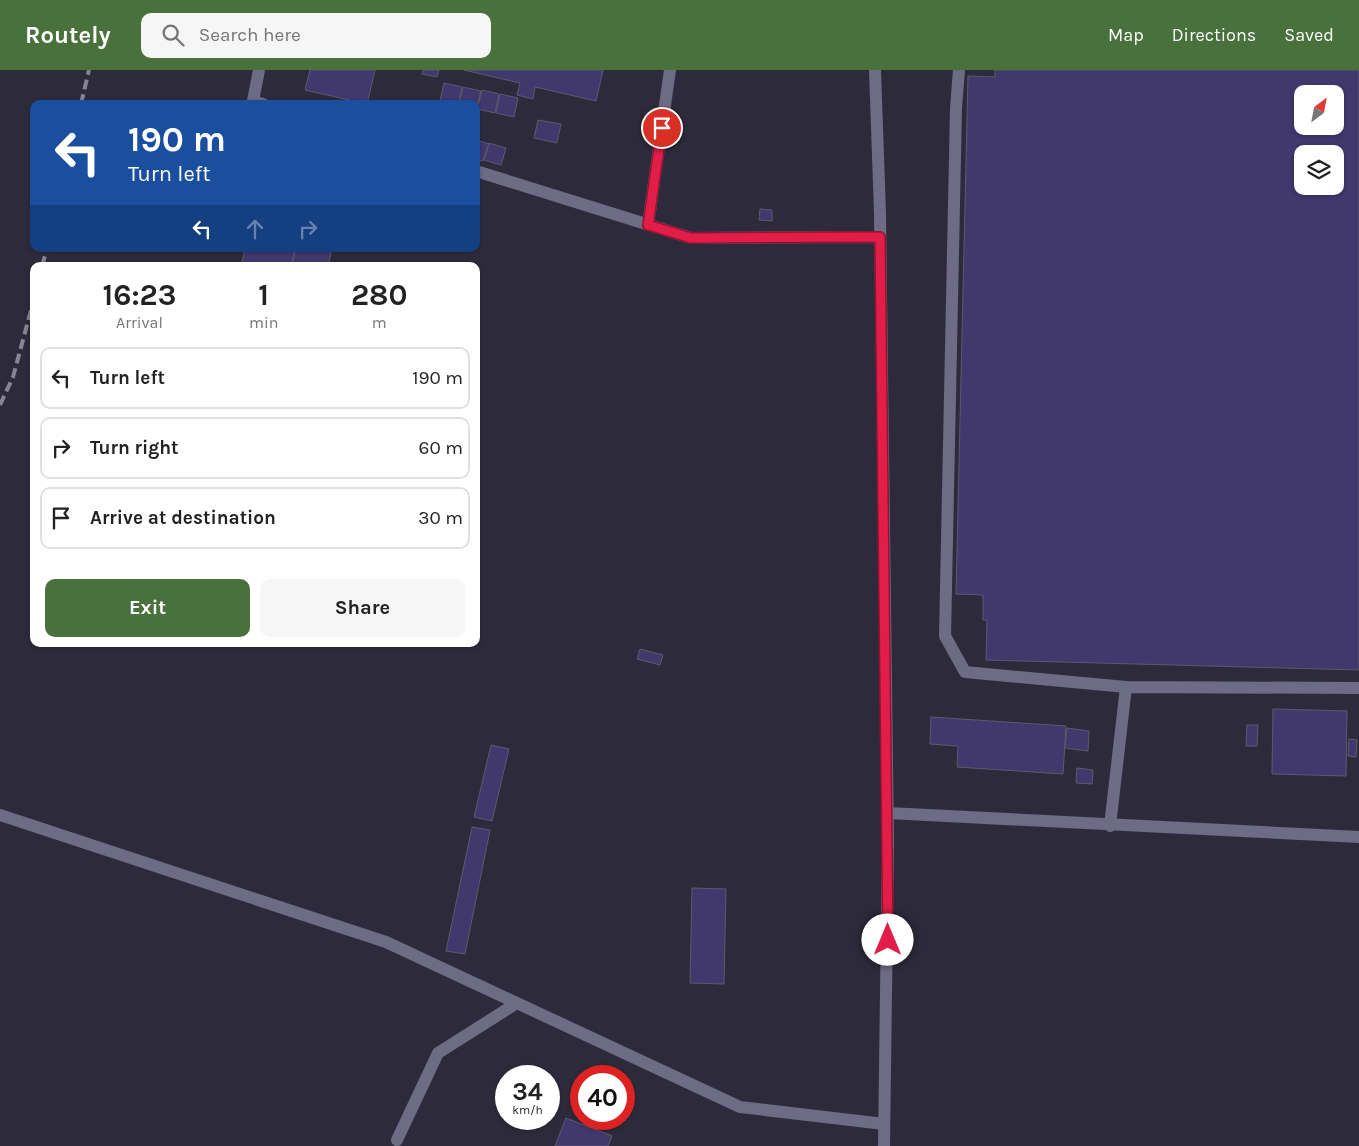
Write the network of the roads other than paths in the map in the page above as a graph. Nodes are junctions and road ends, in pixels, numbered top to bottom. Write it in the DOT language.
graph roads {
  1 [pos="259,70"];
  2 [pos="670,70"];
  3 [pos="875,70"];
  4 [pos="959,70"];
  5 [pos="253,100"];
  6 [pos="480,172"];
  7 [pos="648,225"];
  8 [pos="880,237"];
  9 [pos="1126,687"];
  10 [pos="1359,688"];
  11 [pos="888,813"];
  12 [pos="0,815"];
  13 [pos="1110,826"];
  14 [pos="1359,837"];
  15 [pos="517,1003"];
  16 [pos="884,1124"];
  17 [pos="397,1140"];
  18 [pos="884,1146"];
  1 -- 5 [label="street"];
  2 -- 7 [label="street"];
  3 -- 8 [label="street"];
  4 -- 9 [label="street"];
  6 -- 7 [label="street"];
  7 -- 8 [label="street"];
  8 -- 11 [label="street"];
  9 -- 10 [label="street"];
  9 -- 13 [label="street"];
  11 -- 13 [label="street"];
  11 -- 16 [label="street"];
  12 -- 15 [label="street"];
  13 -- 14 [label="street"];
  15 -- 16 [label="street"];
  15 -- 17 [label="street"];
  16 -- 18 [label="street"];
}
